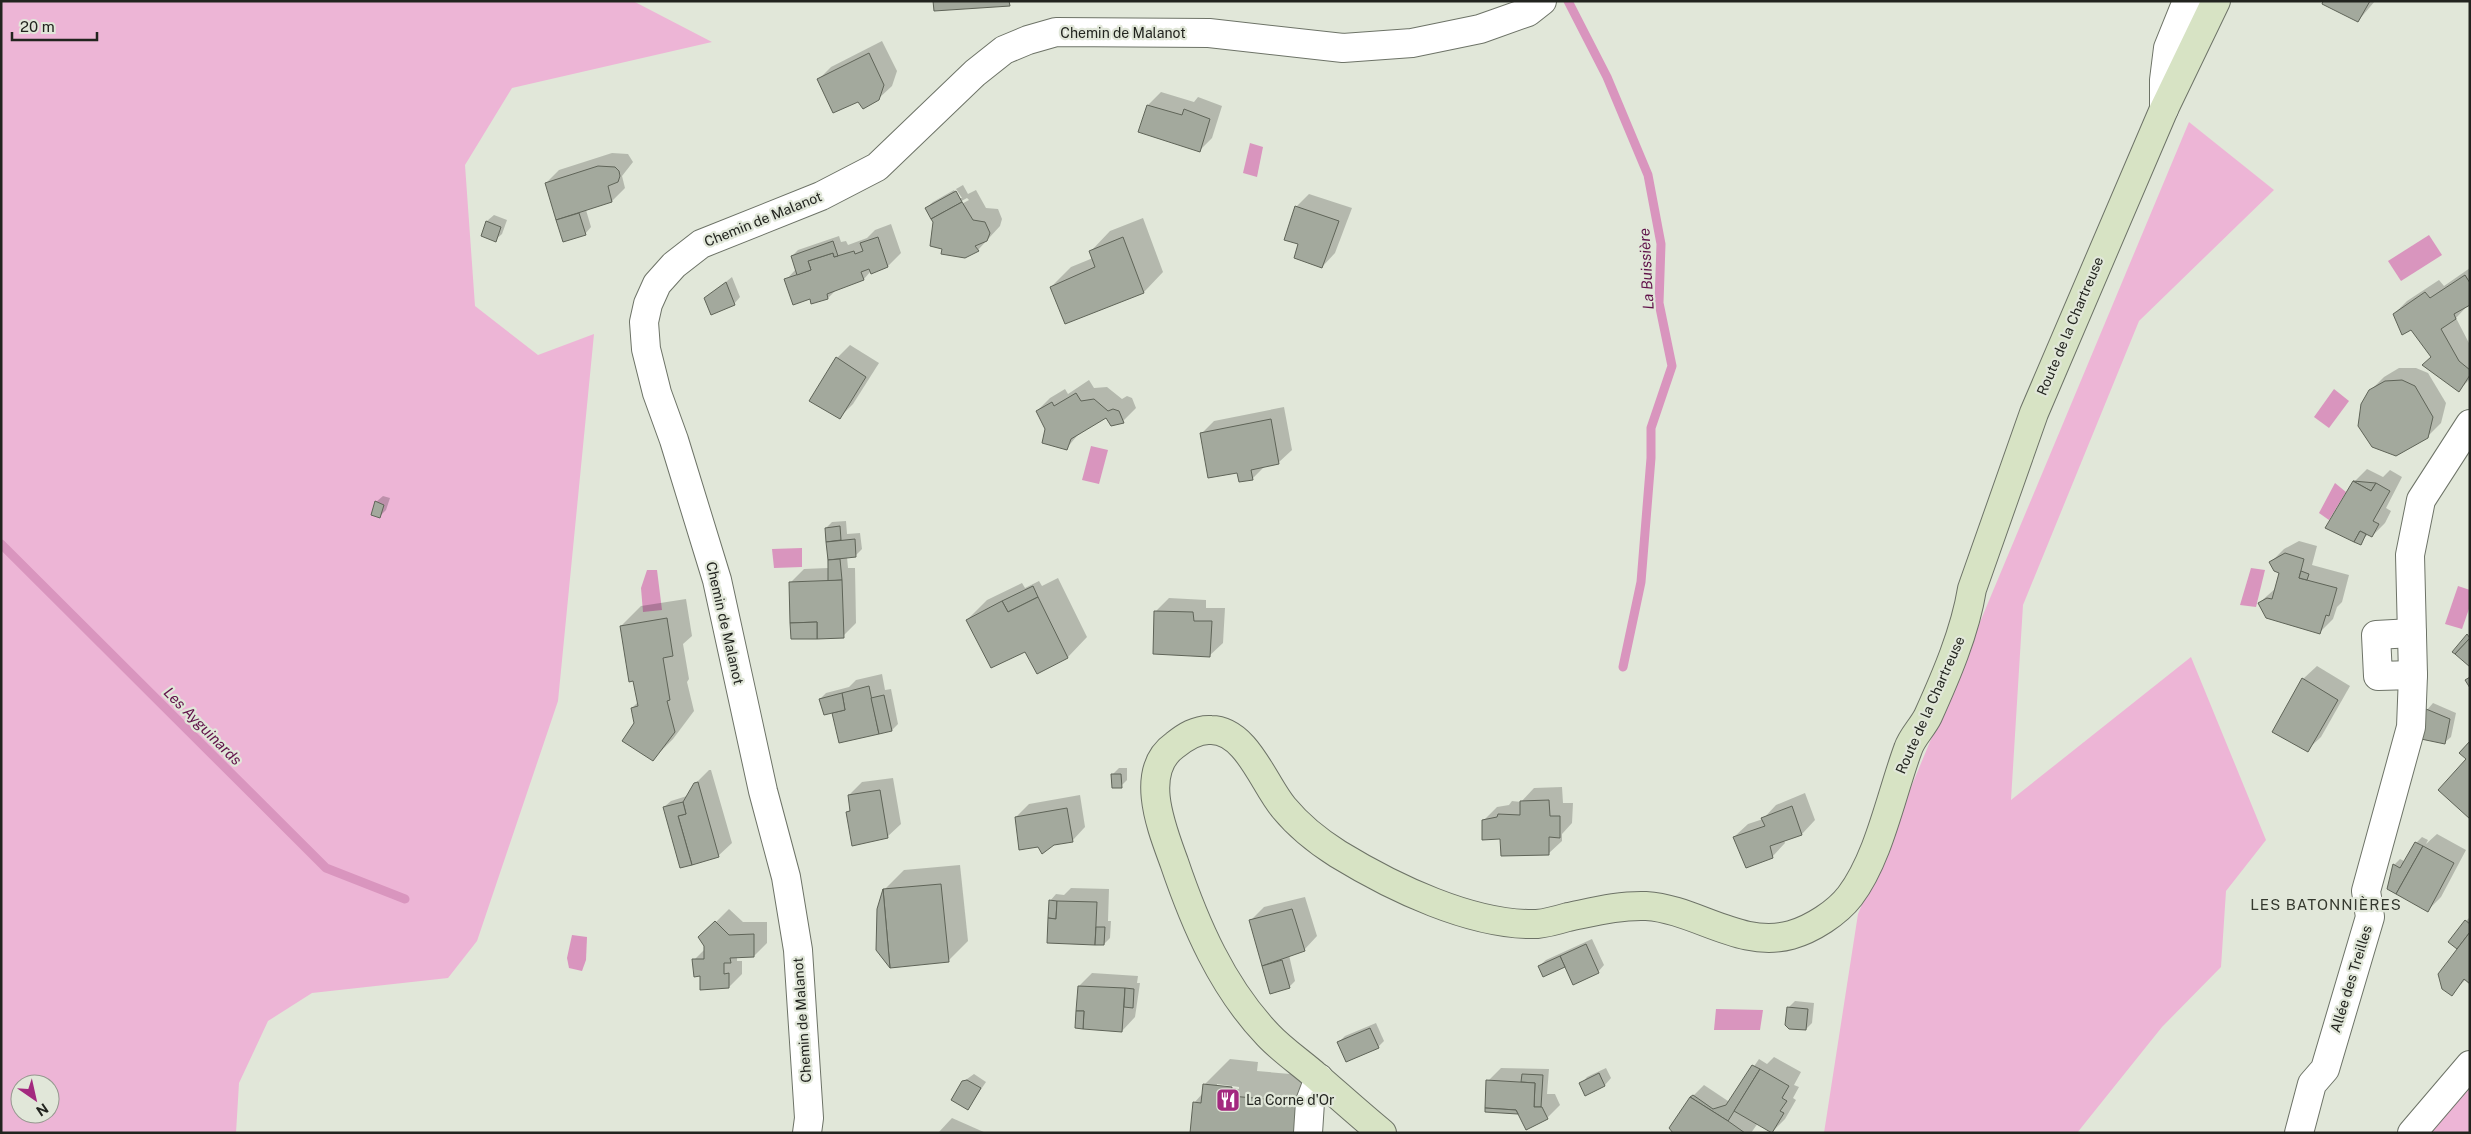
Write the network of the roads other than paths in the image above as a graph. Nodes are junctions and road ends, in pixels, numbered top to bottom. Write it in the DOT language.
graph roads {
  1 [pos="1542,1"];
  2 [pos="2187,1"];
  3 [pos="2216,1"];
  4 [pos="2164,109"];
  5 [pos="2470,424"];
  6 [pos="2412,633"];
  7 [pos="2413,675"];
  8 [pos="2470,1065"];
  9 [pos="1319,1078"];
  10 [pos="807,1133"];
  11 [pos="1308,1133"];
  12 [pos="1382,1133"];
  13 [pos="2299,1133"];
  14 [pos="2412,1133"];
  1 -- 10 [label="street, Chemin de Malanot"];
  2 -- 4 [label="street"];
  3 -- 4 [label="main road, Route de la Chartreuse"];
  4 -- 9 [label="main road, Route de la Chartreuse"];
  5 -- 6 [label="street, Allée des Treilles"];
  6 -- 7 [label="street, Allée des Treilles"];
  6 -- 7 [label="street"];
  7 -- 13 [label="street, Allée des Treilles"];
  8 -- 14 [label="street"];
  9 -- 11 [label="street"];
  9 -- 12 [label="main road, Route de la Chartreuse"];
}
